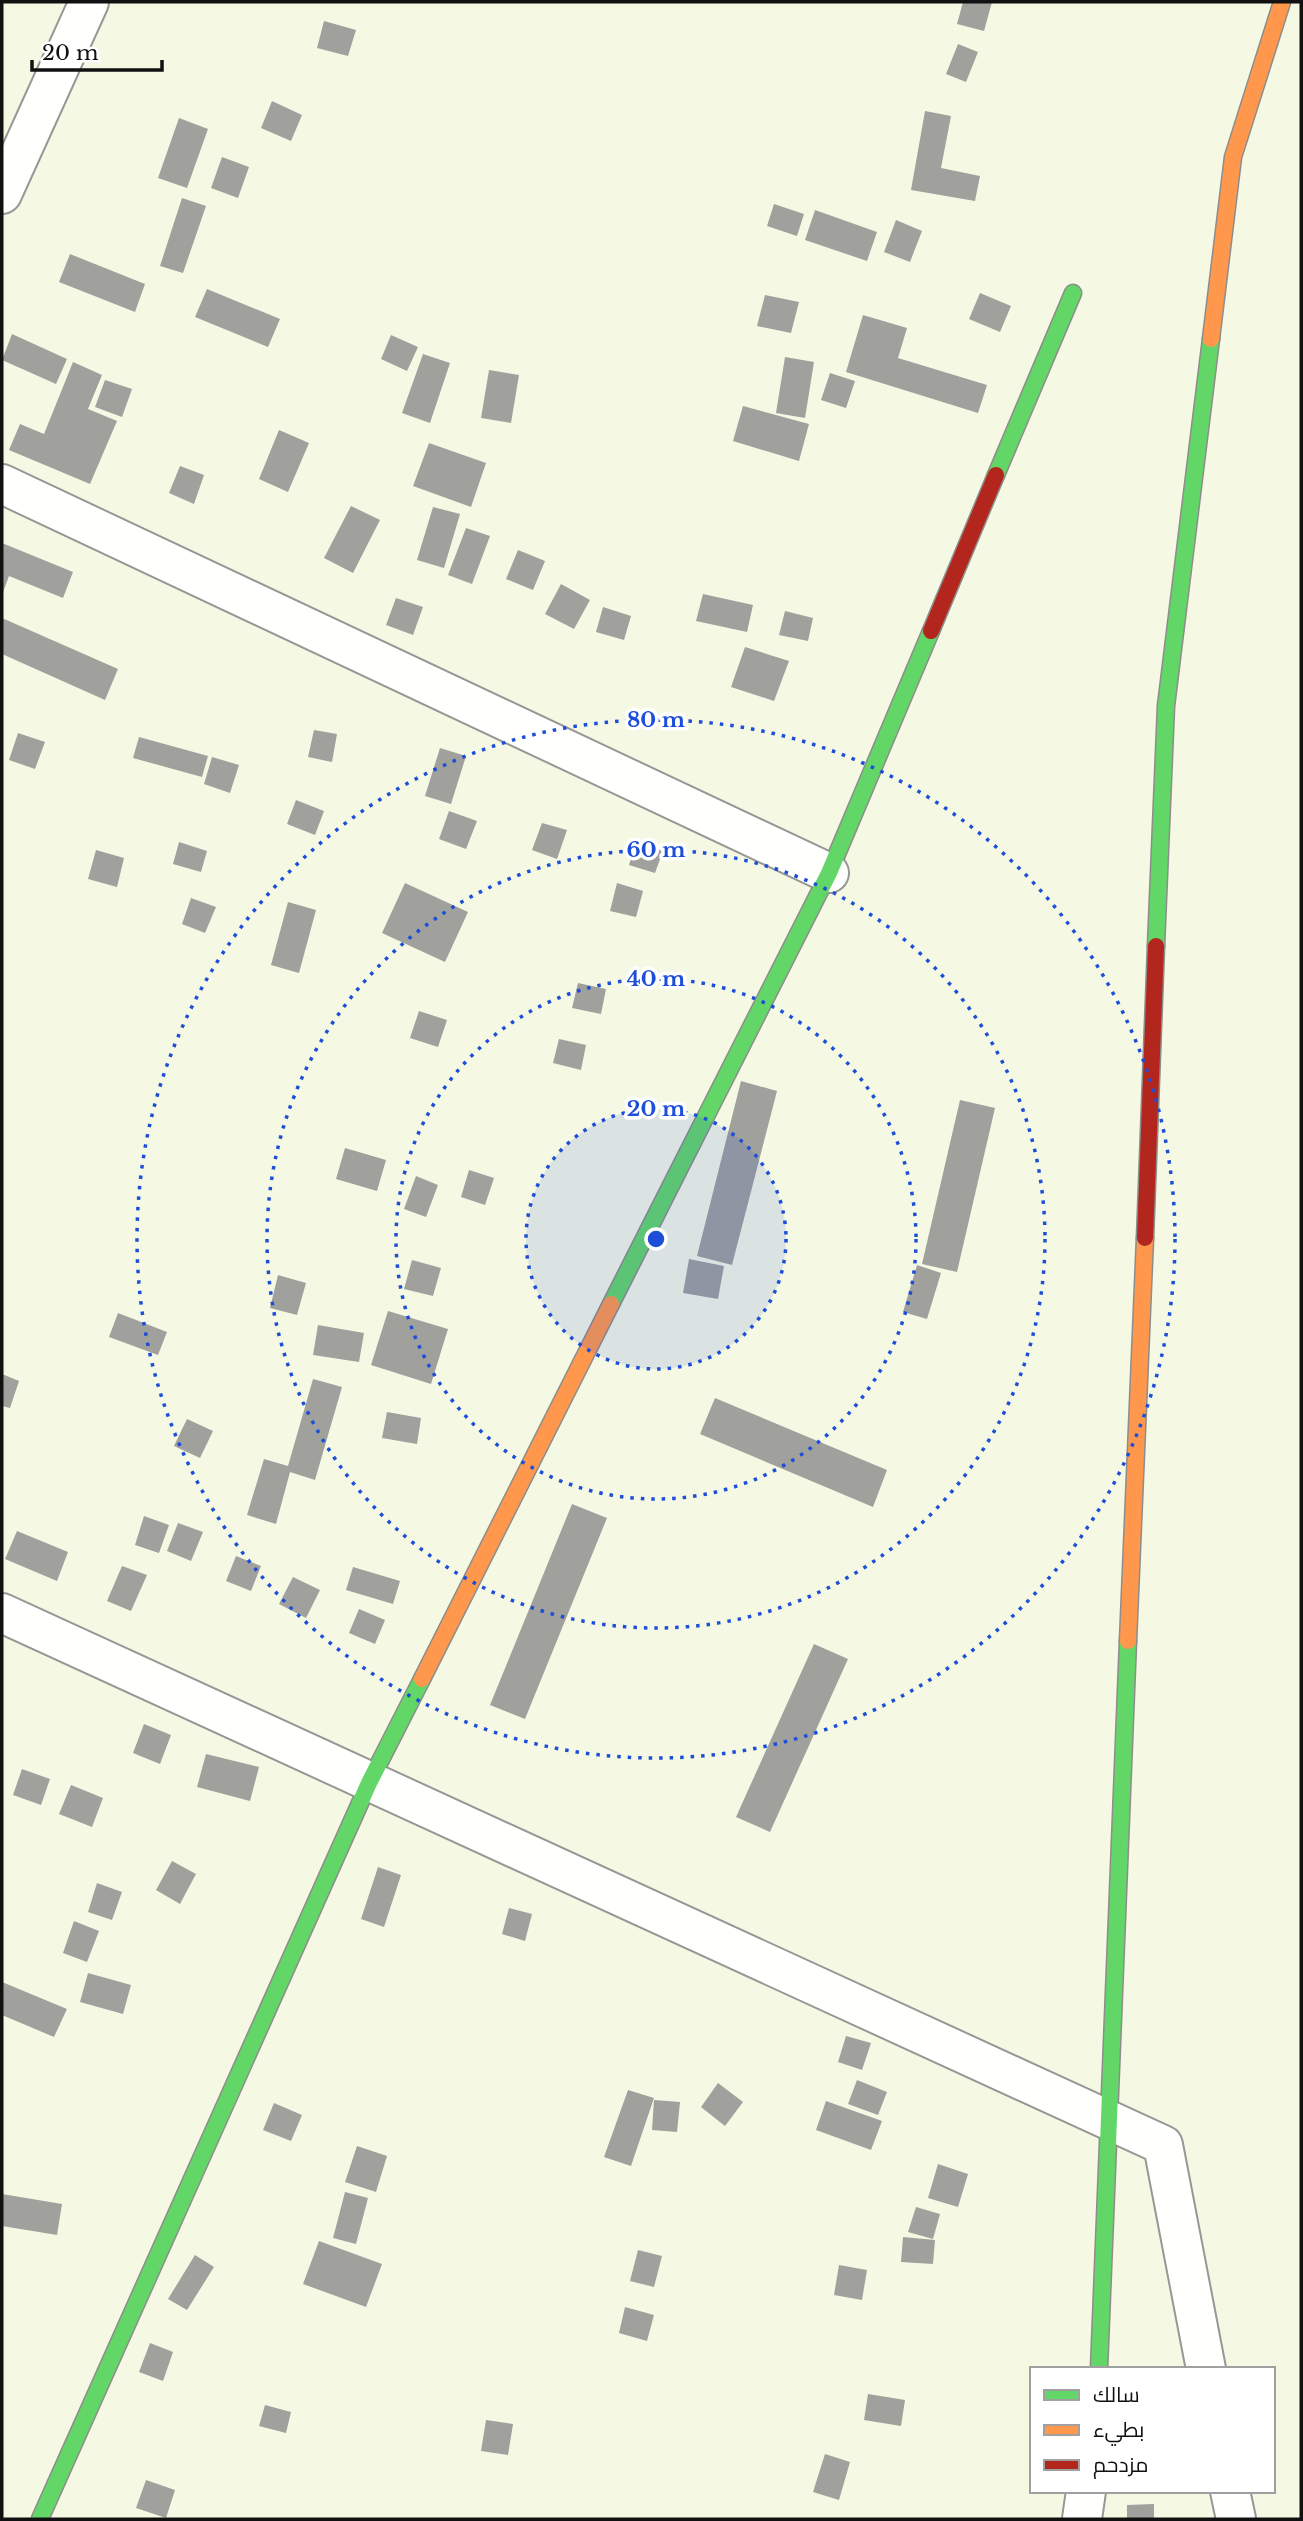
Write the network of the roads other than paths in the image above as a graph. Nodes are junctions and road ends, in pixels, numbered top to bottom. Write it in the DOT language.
graph roads {
  1 [pos="89,2"];
  2 [pos="1282,2"];
  3 [pos="2,194"];
  4 [pos="1073,293"];
  5 [pos="2,484"];
  6 [pos="829,873"];
  7 [pos="2,1613"];
  8 [pos="369,1783"];
  9 [pos="1108,2120"];
  10 [pos="1099,2367"];
  11 [pos="1206,2367"];
  12 [pos="1086,2493"];
  13 [pos="1230,2493"];
  14 [pos="40,2519"];
  15 [pos="1082,2519"];
  16 [pos="1236,2519"];
  1 -- 3 [label="street"];
  2 -- 9 [label="street"];
  4 -- 6 [label="street"];
  5 -- 6 [label="street"];
  6 -- 8 [label="street"];
  7 -- 8 [label="street"];
  8 -- 9 [label="street"];
  8 -- 14 [label="street"];
  9 -- 10 [label="street"];
  9 -- 11 [label="street"];
  12 -- 15 [label="street"];
  13 -- 16 [label="street"];
}
